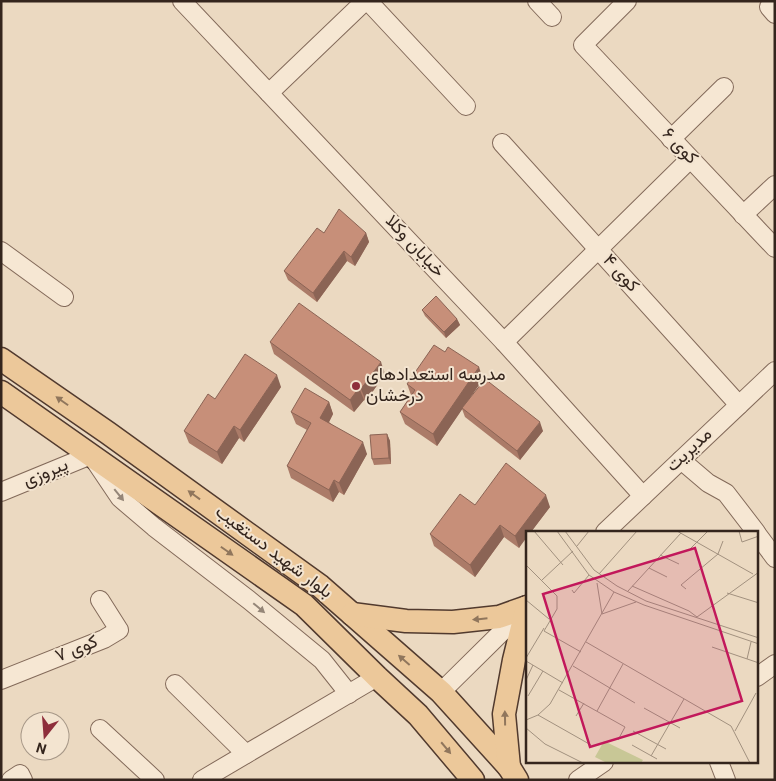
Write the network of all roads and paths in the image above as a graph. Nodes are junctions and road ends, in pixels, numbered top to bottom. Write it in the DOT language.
graph roads {
  1 [pos="182,1"];
  2 [pos="367,1"];
  3 [pos="537,1"];
  4 [pos="627,1"];
  5 [pos="552,17"];
  6 [pos="724,87"];
  7 [pos="269,93"];
  8 [pos="466,106"];
  9 [pos="671,139"];
  10 [pos="502,143"];
  11 [pos="690,158"];
  12 [pos="775,185"];
  13 [pos="744,215"];
  14 [pos="775,248"];
  15 [pos="598,249"];
  16 [pos="1,252"];
  17 [pos="64,297"];
  18 [pos="504,342"];
  19 [pos="1,359"];
  20 [pos="775,371"];
  21 [pos="1,392"];
  22 [pos="739,405"];
  23 [pos="91,455"];
  24 [pos="681,460"];
  25 [pos="1,492"];
  26 [pos="643,496"];
  27 [pos="606,531"];
  28 [pos="755,531"];
  29 [pos="758,534"];
  30 [pos="775,558"];
  31 [pos="100,600"];
  32 [pos="526,607"];
  33 [pos="526,608"];
  34 [pos="526,611"];
  35 [pos="352,614"];
  36 [pos="775,664"];
  37 [pos="758,675"];
  38 [pos="377,677"];
  39 [pos="1,680"];
  40 [pos="175,684"];
  41 [pos="441,692"];
  42 [pos="348,694"];
  43 [pos="418,715"];
  44 [pos="100,729"];
  45 [pos="246,754"];
  46 [pos="601,764"];
  47 [pos="720,764"];
  48 [pos="513,773"];
  49 [pos="11,780"];
  50 [pos="23,780"];
  51 [pos="155,780"];
  52 [pos="202,780"];
  53 [pos="473,780"];
  54 [pos="578,780"];
  55 [pos="726,780"];
  1 -- 7 [label="street, خیابان وکلا"];
  2 -- 7 [label="street"];
  2 -- 8 [label="street"];
  3 -- 5 [label="street"];
  4 -- 9 [label="street, کوی ۶"];
  6 -- 9 [label="street"];
  7 -- 18 [label="street, خیابان وکلا"];
  9 -- 11 [label="street, کوی ۶"];
  10 -- 15 [label="street, کوی ۴"];
  11 -- 13 [label="street, کوی ۶"];
  11 -- 15 [label="street"];
  12 -- 13 [label="street"];
  13 -- 14 [label="street, کوی ۶"];
  15 -- 18 [label="street"];
  15 -- 22 [label="street, کوی ۴"];
  16 -- 17 [label="street"];
  18 -- 26 [label="street, خیابان وکلا"];
  35 -- 19 [label="main road, بلوار شهید دستغیب, one-way"];
  20 -- 22 [label="street, مدیریت"];
  21 -- 23 [label="main road, بلوار شهید دستغیب"];
  22 -- 24 [label="street, مدیریت"];
  23 -- 25 [label="street, پیروزی"];
  23 -- 38 [label="main road, بلوار شهید دستغیب, one-way"];
  23 -- 42 [label="street, one-way"];
  24 -- 26 [label="street, مدیریت"];
  24 -- 28 [label="street"];
  26 -- 27 [label="street, مدیریت"];
  29 -- 30 [label="street"];
  31 -- 39 [label="street, کوی ۷"];
  32 -- 35 [label="main road, one-way"];
  33 -- 41 [label="street"];
  48 -- 34 [label="main road, one-way"];
  41 -- 35 [label="main road, بلوار شهید دستغیب, one-way"];
  36 -- 37 [label="street"];
  38 -- 42 [label="street"];
  38 -- 43 [label="main road, بلوار شهید دستغیب"];
  40 -- 45 [label="street"];
  41 -- 43 [label="main road"];
  41 -- 48 [label="main road, بلوار شهید دستغیب"];
  42 -- 45 [label="street"];
  43 -- 53 [label="main road, بلوار شهید دستغیب, one-way"];
  44 -- 51 [label="street"];
  45 -- 52 [label="street"];
  46 -- 54 [label="street"];
  47 -- 55 [label="street"];
  49 -- 50 [label="street"];
}
